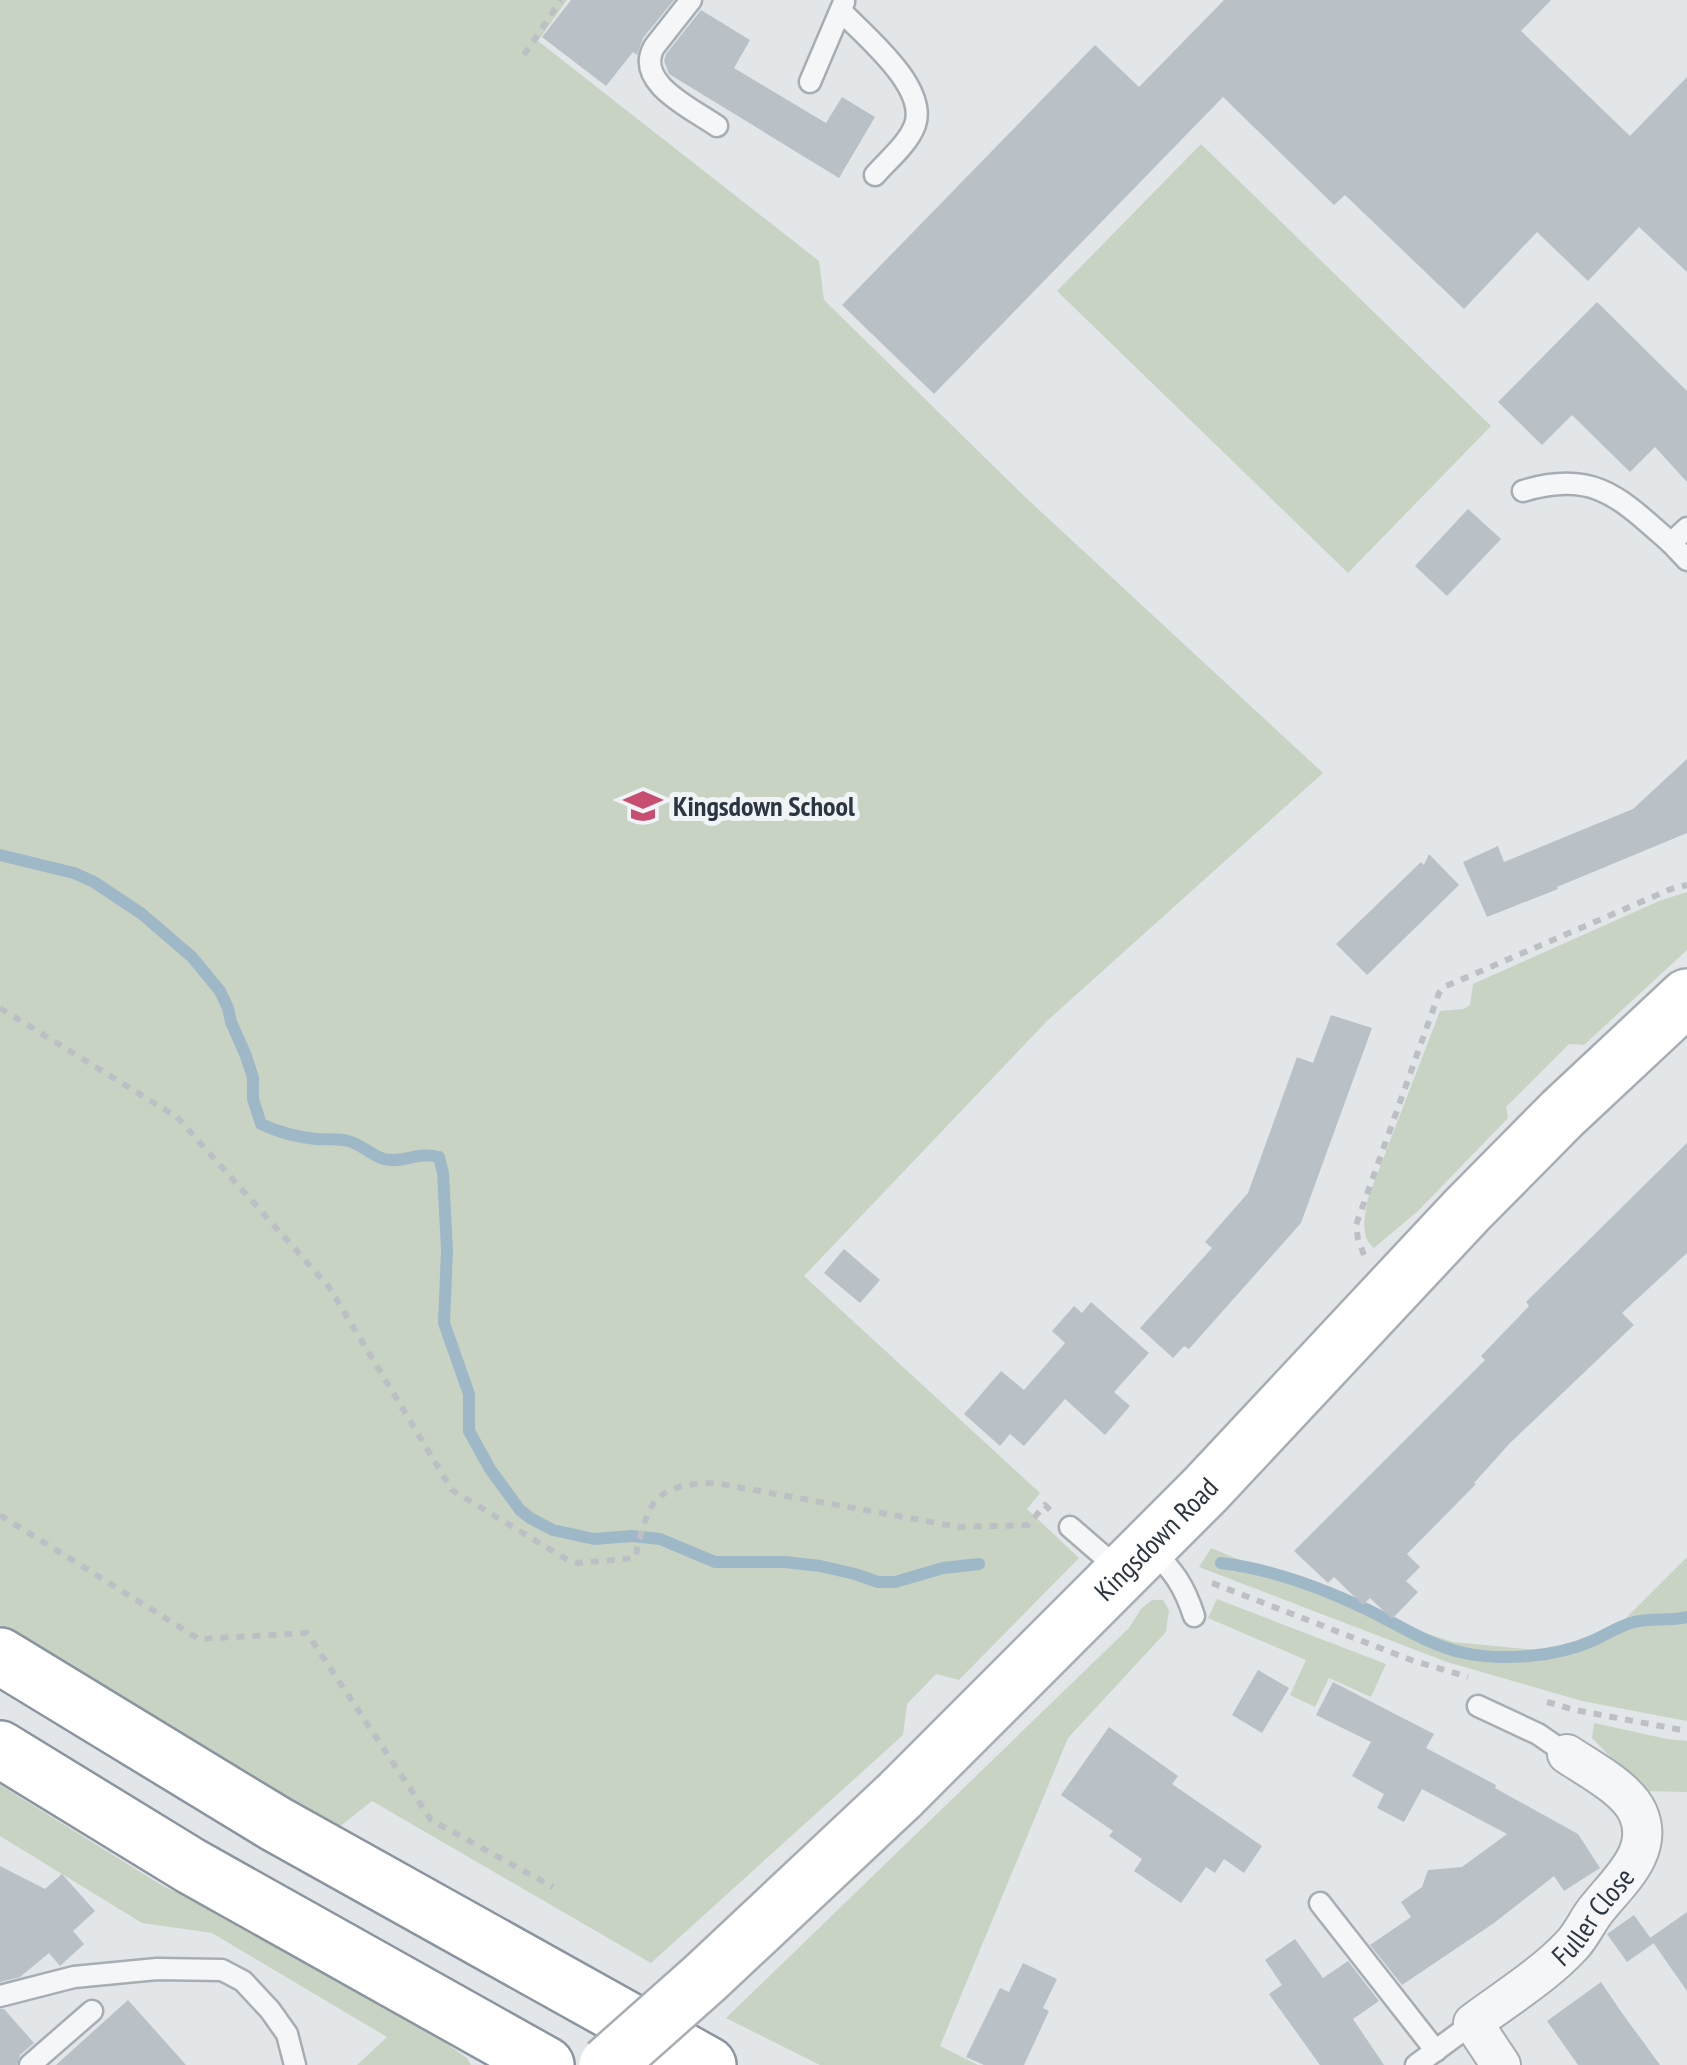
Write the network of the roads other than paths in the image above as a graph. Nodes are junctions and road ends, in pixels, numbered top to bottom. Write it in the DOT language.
graph roads {
  1 [pos="691,0"];
  2 [pos="843,5"];
  3 [pos="810,82"];
  4 [pos="718,126"];
  5 [pos="875,174"];
  6 [pos="1523,491"];
  7 [pos="1687,528"];
  8 [pos="1671,543"];
  9 [pos="1687,560"];
  10 [pos="1687,997"];
  11 [pos="1070,1527"];
  12 [pos="1147,1563"];
  13 [pos="1194,1616"];
  14 [pos="0,1656"];
  15 [pos="1478,1706"];
  16 [pos="0,1749"];
  17 [pos="1567,1754"];
  18 [pos="1320,1904"];
  19 [pos="0,1996"];
  20 [pos="92,2011"];
  21 [pos="1473,2023"];
  22 [pos="1436,2050"];
  23 [pos="30,2065"];
  24 [pos="295,2065"];
  25 [pos="546,2065"];
  26 [pos="607,2065"];
  27 [pos="708,2065"];
  28 [pos="1416,2065"];
  29 [pos="1501,2065"];
  1 -- 4 [label="lane"];
  2 -- 3 [label="lane"];
  2 -- 5 [label="lane"];
  6 -- 8 [label="lane"];
  7 -- 8 [label="lane"];
  8 -- 9 [label="lane"];
  10 -- 12 [label="main road, Kingsdown Road"];
  11 -- 12 [label="lane"];
  12 -- 13 [label="lane"];
  12 -- 26 [label="main road, Kingsdown Road, bridge"];
  14 -- 27 [label="main road"];
  15 -- 17 [label="lane"];
  16 -- 25 [label="main road"];
  17 -- 21 [label="street, Fuller Close"];
  18 -- 22 [label="lane"];
  19 -- 24 [label="lane"];
  20 -- 23 [label="lane"];
  21 -- 22 [label="lane"];
  21 -- 29 [label="street"];
  22 -- 28 [label="lane"];
}
